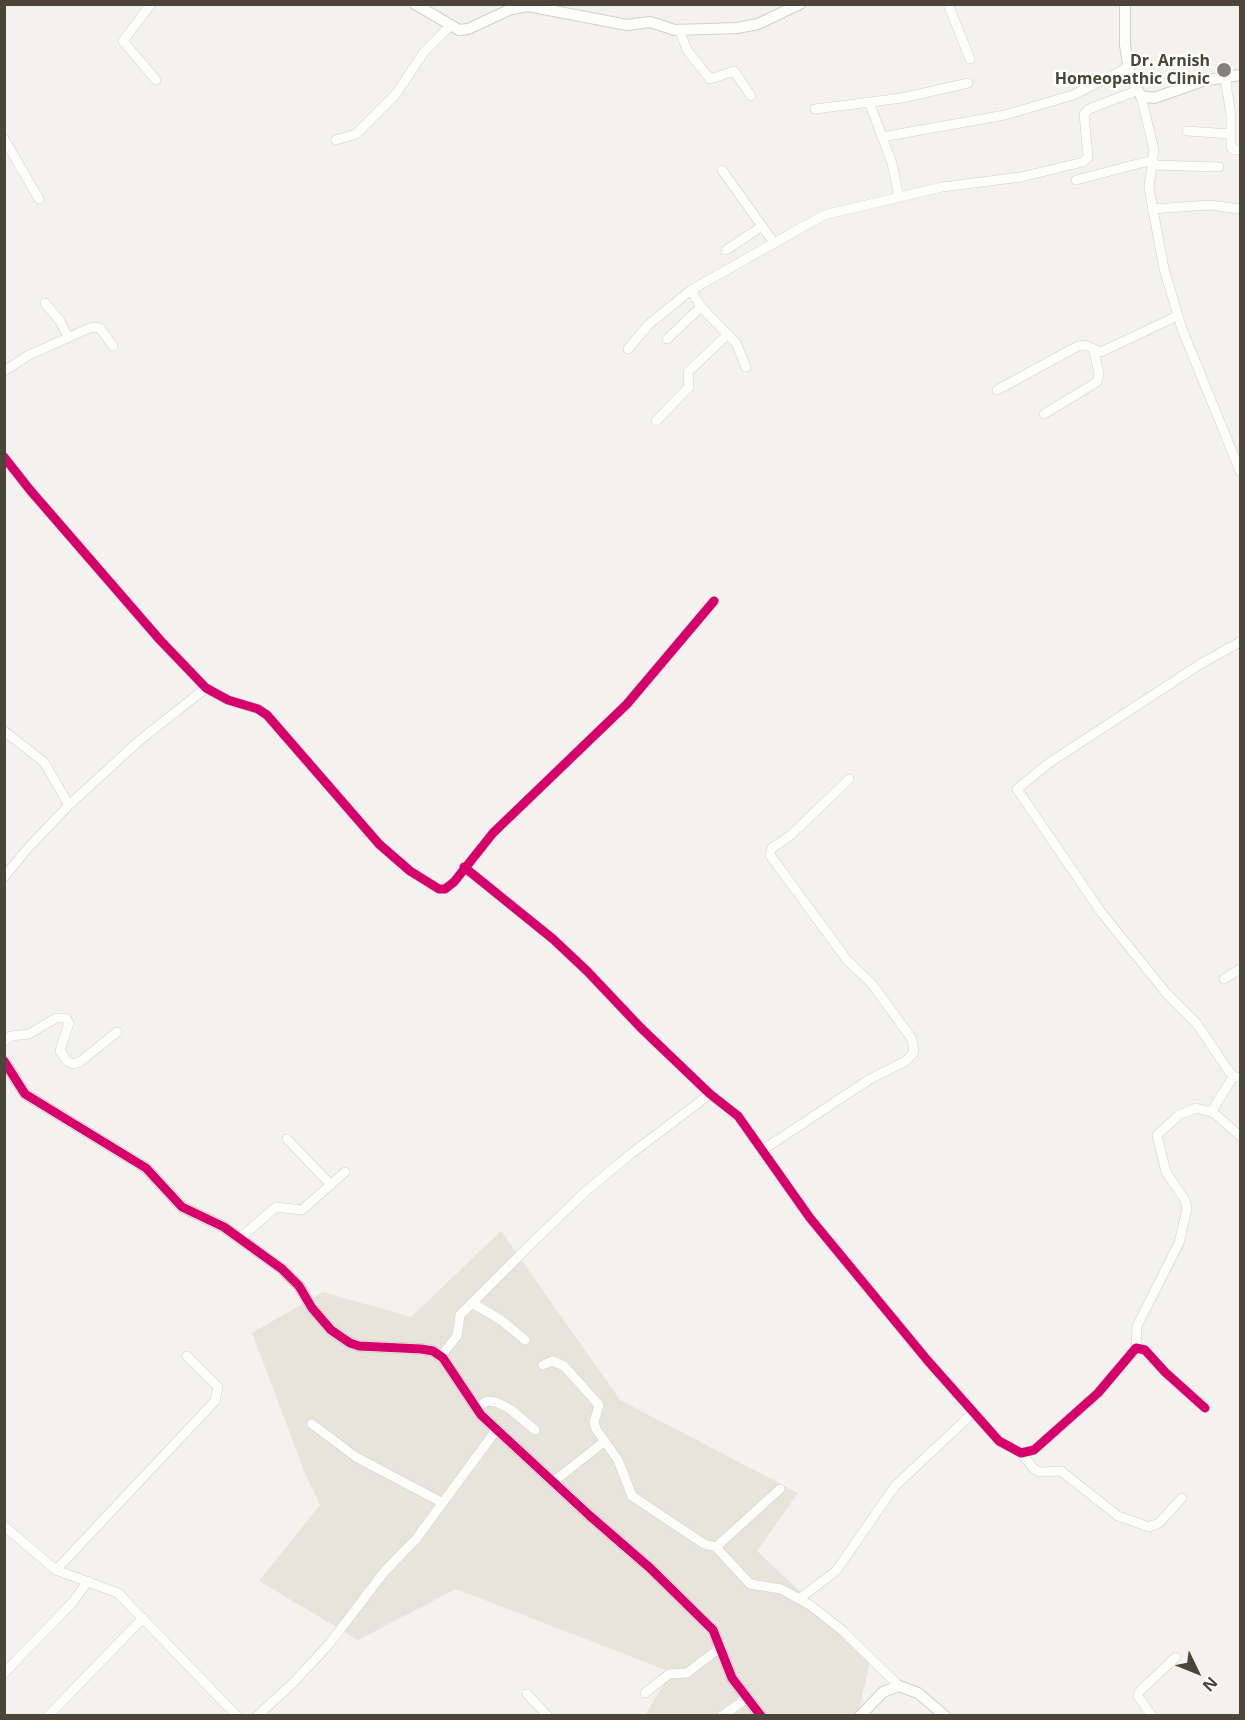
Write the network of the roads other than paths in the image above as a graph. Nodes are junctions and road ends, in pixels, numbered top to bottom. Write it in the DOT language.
graph roads {
  1 [pos="150,4"];
  2 [pos="415,4"];
  3 [pos="800,4"];
  4 [pos="948,4"];
  5 [pos="1125,4"];
  6 [pos="450,27"];
  7 [pos="679,29"];
  8 [pos="970,59"];
  9 [pos="1129,67"];
  10 [pos="1240,75"];
  11 [pos="1225,77"];
  12 [pos="156,80"];
  13 [pos="968,83"];
  14 [pos="1139,94"];
  15 [pos="751,96"];
  16 [pos="869,102"];
  17 [pos="815,109"];
  18 [pos="1236,115"];
  19 [pos="1187,131"];
  20 [pos="1231,134"];
  21 [pos="882,137"];
  22 [pos="4,139"];
  23 [pos="336,140"];
  24 [pos="1240,150"];
  25 [pos="1085,161"];
  26 [pos="1152,163"];
  27 [pos="1219,167"];
  28 [pos="722,170"];
  29 [pos="1091,177"];
  30 [pos="1076,180"];
  31 [pos="899,197"];
  32 [pos="39,199"];
  33 [pos="1152,209"];
  34 [pos="1240,209"];
  35 [pos="761,227"];
  36 [pos="774,243"];
  37 [pos="726,250"];
  38 [pos="691,291"];
  39 [pos="45,303"];
  40 [pos="701,307"];
  41 [pos="1177,316"];
  42 [pos="728,334"];
  43 [pos="68,337"];
  44 [pos="667,339"];
  45 [pos="113,346"];
  46 [pos="628,349"];
  47 [pos="1094,351"];
  48 [pos="746,367"];
  49 [pos="4,371"];
  50 [pos="997,390"];
  51 [pos="1044,414"];
  52 [pos="656,421"];
  53 [pos="4,457"];
  54 [pos="1240,471"];
  55 [pos="714,601"];
  56 [pos="1240,642"];
  57 [pos="206,688"];
  58 [pos="4,731"];
  59 [pos="849,779"];
  60 [pos="69,805"];
  61 [pos="464,867"];
  62 [pos="4,877"];
  63 [pos="1240,969"];
  64 [pos="1224,979"];
  65 [pos="117,1032"];
  66 [pos="4,1041"];
  67 [pos="4,1061"];
  68 [pos="1237,1077"];
  69 [pos="710,1094"];
  70 [pos="1211,1112"];
  71 [pos="1240,1136"];
  72 [pos="287,1139"];
  73 [pos="764,1149"];
  74 [pos="345,1172"];
  75 [pos="332,1185"];
  76 [pos="240,1238"];
  77 [pos="472,1303"];
  78 [pos="525,1340"];
  79 [pos="1136,1348"];
  80 [pos="187,1356"];
  81 [pos="440,1357"];
  82 [pos="543,1365"];
  83 [pos="476,1408"];
  84 [pos="1205,1408"];
  85 [pos="973,1413"];
  86 [pos="312,1424"];
  87 [pos="497,1429"];
  88 [pos="535,1430"];
  89 [pos="605,1441"];
  90 [pos="1021,1453"];
  91 [pos="553,1482"];
  92 [pos="780,1489"];
  93 [pos="1182,1498"];
  94 [pos="443,1503"];
  95 [pos="4,1526"];
  96 [pos="716,1547"];
  97 [pos="56,1570"];
  98 [pos="88,1581"];
  99 [pos="799,1599"];
  100 [pos="143,1618"];
  101 [pos="721,1647"];
  102 [pos="1176,1657"];
  103 [pos="4,1673"];
  104 [pos="899,1686"];
  105 [pos="527,1694"];
  106 [pos="645,1694"];
  107 [pos="747,1698"];
  108 [pos="48,1716"];
  109 [pos="237,1716"];
  110 [pos="257,1716"];
  111 [pos="548,1716"];
  112 [pos="722,1716"];
  113 [pos="761,1716"];
  114 [pos="860,1716"];
  115 [pos="945,1716"];
  116 [pos="1152,1716"];
  1 -- 12 [label="street"];
  2 -- 6 [label="street"];
  3 -- 7 [label="street"];
  4 -- 8 [label="street"];
  5 -- 9 [label="street"];
  6 -- 7 [label="street"];
  6 -- 23 [label="street"];
  7 -- 15 [label="street"];
  9 -- 14 [label="street"];
  9 -- 21 [label="street"];
  10 -- 11 [label="street"];
  11 -- 14 [label="street"];
  11 -- 18 [label="street"];
  13 -- 16 [label="street"];
  14 -- 25 [label="street"];
  14 -- 26 [label="street"];
  16 -- 17 [label="street"];
  16 -- 21 [label="street"];
  18 -- 20 [label="street"];
  19 -- 20 [label="street"];
  20 -- 24 [label="street"];
  21 -- 31 [label="street"];
  22 -- 32 [label="street"];
  25 -- 29 [label="street"];
  25 -- 31 [label="street"];
  26 -- 27 [label="street"];
  26 -- 29 [label="street"];
  26 -- 33 [label="street"];
  28 -- 35 [label="street"];
  29 -- 30 [label="street"];
  31 -- 36 [label="street"];
  33 -- 34 [label="street"];
  33 -- 41 [label="street"];
  35 -- 36 [label="street"];
  35 -- 37 [label="street"];
  36 -- 38 [label="street"];
  38 -- 40 [label="street"];
  38 -- 46 [label="street"];
  39 -- 43 [label="street"];
  40 -- 42 [label="street"];
  40 -- 44 [label="street"];
  41 -- 47 [label="street"];
  41 -- 54 [label="street"];
  42 -- 48 [label="street"];
  42 -- 52 [label="street"];
  43 -- 45 [label="street"];
  43 -- 49 [label="street"];
  47 -- 50 [label="street"];
  47 -- 51 [label="street"];
  53 -- 57 [label="street"];
  55 -- 61 [label="street"];
  56 -- 68 [label="street"];
  57 -- 60 [label="street"];
  57 -- 61 [label="street"];
  58 -- 60 [label="street"];
  59 -- 73 [label="street"];
  60 -- 62 [label="street"];
  61 -- 69 [label="street"];
  63 -- 64 [label="street"];
  65 -- 66 [label="street"];
  67 -- 76 [label="street"];
  68 -- 70 [label="street"];
  69 -- 73 [label="street"];
  69 -- 77 [label="street"];
  70 -- 71 [label="street"];
  70 -- 79 [label="street"];
  72 -- 75 [label="street"];
  73 -- 85 [label="street"];
  74 -- 75 [label="street"];
  75 -- 76 [label="street"];
  76 -- 81 [label="street"];
  77 -- 78 [label="street"];
  77 -- 81 [label="street"];
  79 -- 84 [label="street"];
  79 -- 90 [label="street"];
  80 -- 97 [label="street"];
  81 -- 83 [label="street"];
  82 -- 89 [label="street"];
  83 -- 87 [label="street"];
  83 -- 88 [label="street"];
  85 -- 90 [label="street"];
  85 -- 99 [label="street"];
  86 -- 94 [label="street"];
  87 -- 91 [label="street"];
  87 -- 94 [label="street"];
  89 -- 91 [label="street"];
  89 -- 96 [label="street"];
  90 -- 93 [label="street"];
  91 -- 101 [label="street"];
  92 -- 96 [label="street"];
  94 -- 110 [label="street"];
  95 -- 97 [label="street"];
  96 -- 99 [label="street"];
  97 -- 98 [label="street"];
  98 -- 100 [label="street"];
  98 -- 103 [label="street"];
  99 -- 104 [label="street"];
  100 -- 108 [label="street"];
  100 -- 109 [label="street"];
  101 -- 106 [label="street"];
  101 -- 107 [label="street"];
  102 -- 116 [label="street"];
  104 -- 114 [label="street"];
  104 -- 115 [label="street"];
  105 -- 111 [label="street"];
  107 -- 112 [label="street"];
  107 -- 113 [label="street"];
}
